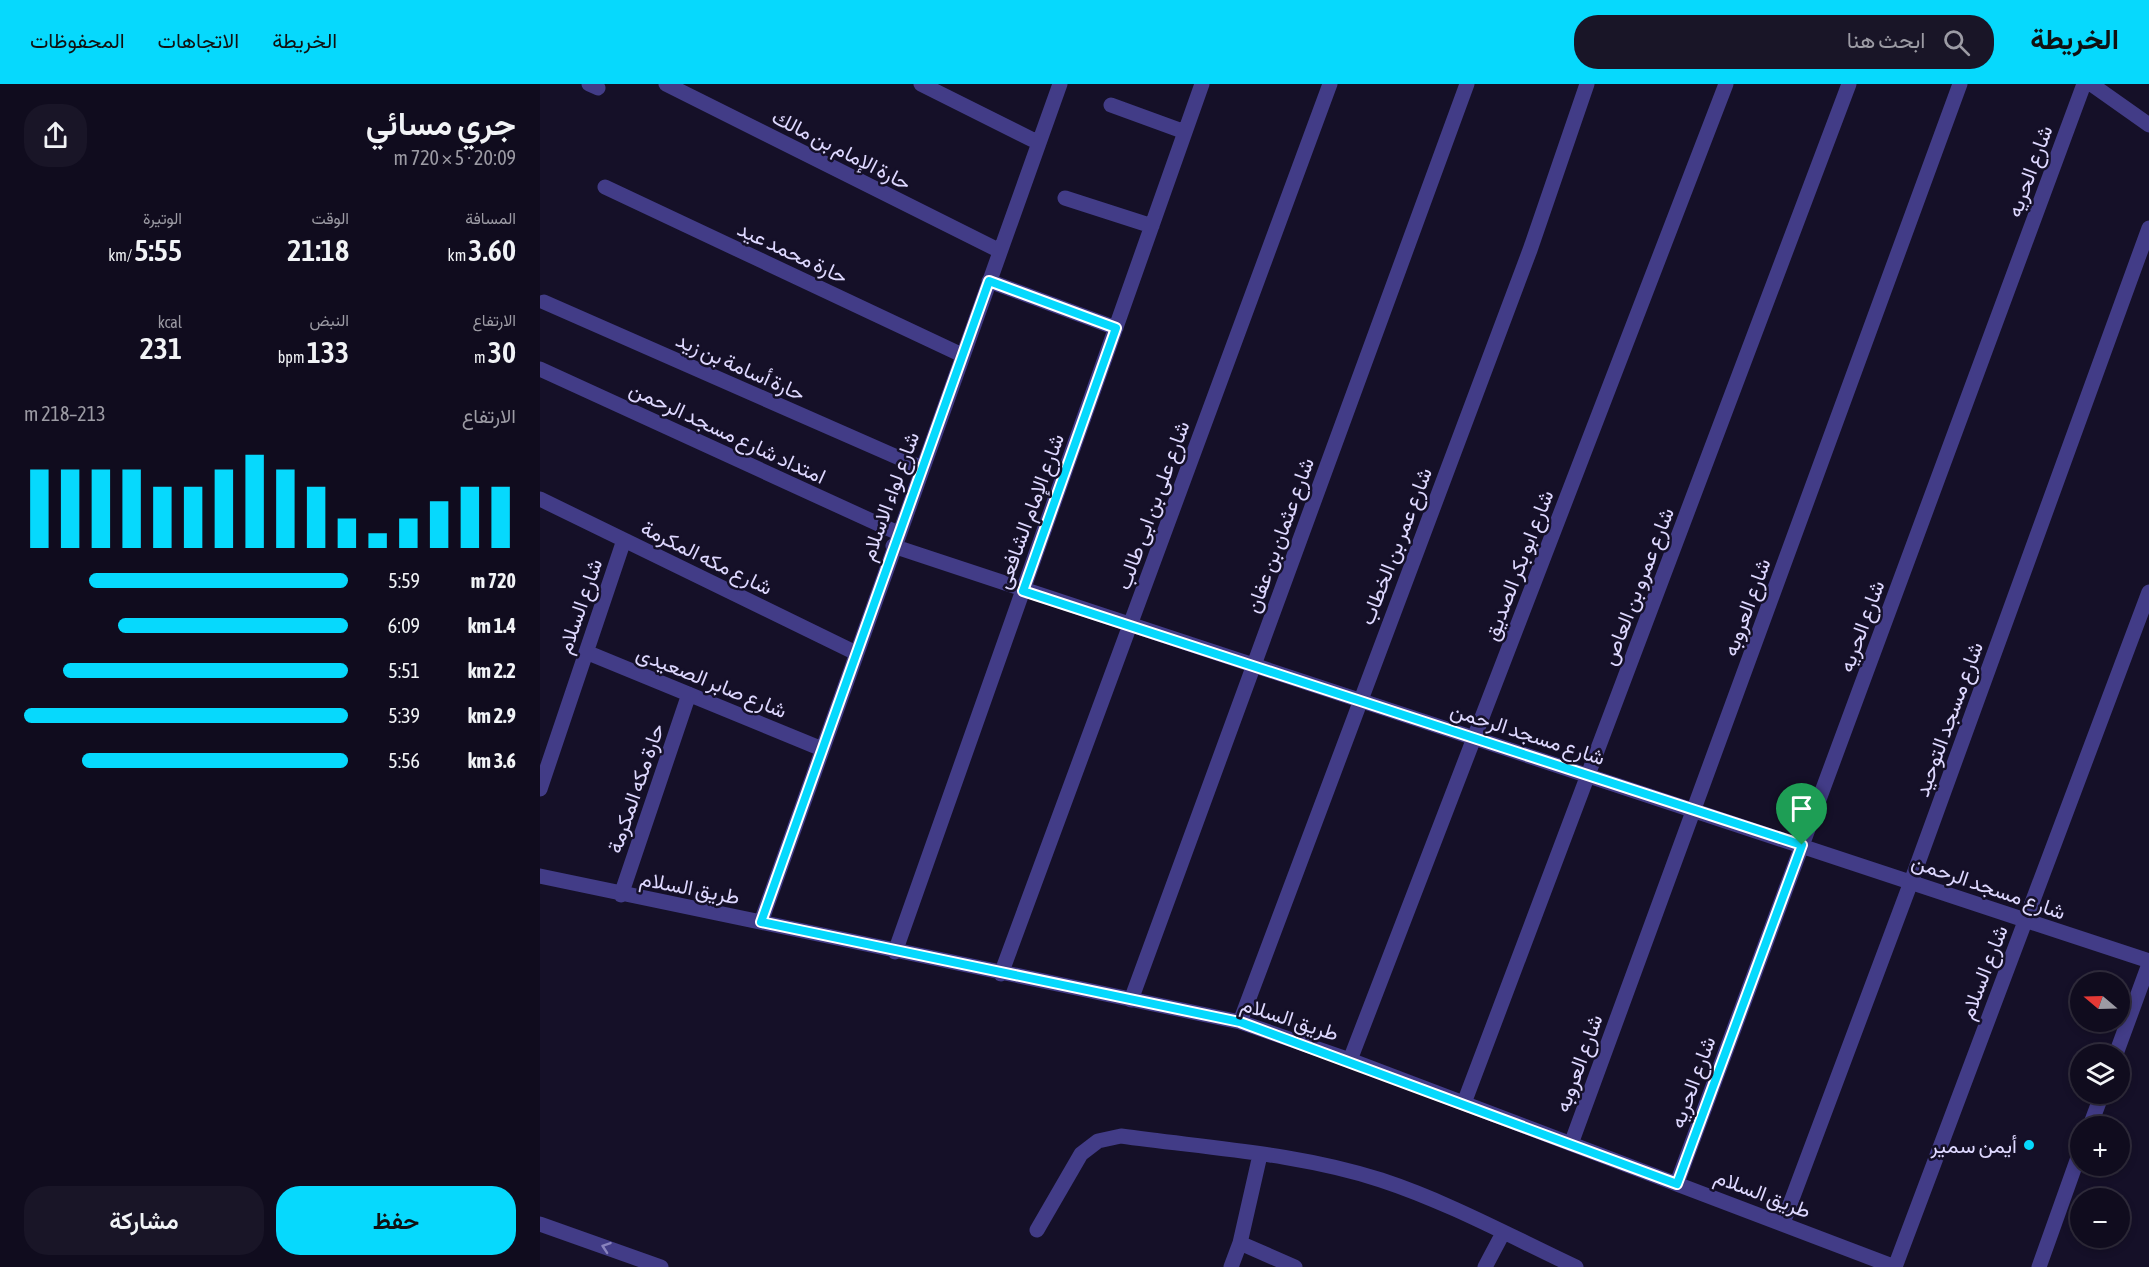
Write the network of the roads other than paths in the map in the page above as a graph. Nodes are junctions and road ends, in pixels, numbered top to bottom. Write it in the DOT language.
graph roads {
  1 [pos="666,84"];
  2 [pos="921,84"];
  3 [pos="1060,84"];
  4 [pos="1202,84"];
  5 [pos="1329,84"];
  6 [pos="1467,84"];
  7 [pos="1587,84"];
  8 [pos="1726,84"];
  9 [pos="1849,84"];
  10 [pos="1960,84"];
  11 [pos="2084,84"];
  12 [pos="2091,84"];
  13 [pos="1111,105"];
  14 [pos="2149,125"];
  15 [pos="1185,132"];
  16 [pos="1039,143"];
  17 [pos="605,187"];
  18 [pos="1065,198"];
  19 [pos="1152,226"];
  20 [pos="2149,228"];
  21 [pos="1000,251"];
  22 [pos="989,281"];
  23 [pos="544,302"];
  24 [pos="1116,328"];
  25 [pos="962,355"];
  26 [pos="540,369"];
  27 [pos="922,468"];
  28 [pos="540,499"];
  29 [pos="896,539"];
  30 [pos="624,540"];
  31 [pos="1023,591"];
  32 [pos="2149,591"];
  33 [pos="1130,626"];
  34 [pos="586,652"];
  35 [pos="856,653"];
  36 [pos="1253,666"];
  37 [pos="689,694"];
  38 [pos="1360,700"];
  39 [pos="1474,737"];
  40 [pos="822,749"];
  41 [pos="1588,775"];
  42 [pos="540,789"];
  43 [pos="1694,809"];
  44 [pos="1802,845"];
  45 [pos="540,876"];
  46 [pos="1911,882"];
  47 [pos="621,895"];
  48 [pos="2026,920"];
  49 [pos="761,922"];
  50 [pos="895,952"];
  51 [pos="2149,963"];
  52 [pos="1001,974"];
  53 [pos="1131,1000"];
  54 [pos="1240,1022"];
  55 [pos="2120,1044"];
  56 [pos="1350,1060"];
  57 [pos="1464,1103"];
  58 [pos="1571,1144"];
  59 [pos="1260,1155"];
  60 [pos="2071,1176"];
  61 [pos="1677,1184"];
  62 [pos="1784,1223"];
  63 [pos="540,1224"];
  64 [pos="1037,1230"];
  65 [pos="1503,1233"];
  66 [pos="1240,1243"];
  67 [pos="661,1267"];
  68 [pos="1231,1267"];
  69 [pos="1295,1267"];
  70 [pos="1485,1267"];
  71 [pos="1576,1267"];
  72 [pos="1895,1267"];
  73 [pos="2039,1267"];
  1 -- 21 [label="street, حارة الإمام بن مالك"];
  2 -- 16 [label="street"];
  3 -- 16 [label="street, شارع لواء الاسلام"];
  4 -- 15 [label="street, شارع الإمام الشافعى"];
  5 -- 33 [label="street, شارع على بن ابى طالب"];
  6 -- 36 [label="street, شارع عثمان بن عفان"];
  7 -- 38 [label="street, شارع عمر بن الخطاب"];
  8 -- 39 [label="street, شارع ابو بكر الصديق"];
  9 -- 41 [label="street, شارع عمرو بن العاص"];
  10 -- 43 [label="street, شارع العروبه"];
  11 -- 44 [label="street, شارع الحريه"];
  12 -- 14 [label="street"];
  13 -- 15 [label="street"];
  15 -- 19 [label="street, شارع الإمام الشافعى"];
  16 -- 21 [label="street, شارع لواء الاسلام"];
  17 -- 25 [label="street, حارة محمد عيد"];
  18 -- 19 [label="street"];
  19 -- 24 [label="street, شارع الإمام الشافعى"];
  20 -- 46 [label="street, شارع مسجد التوحيد"];
  21 -- 22 [label="street, شارع لواء الاسلام"];
  22 -- 24 [label="street"];
  22 -- 25 [label="street, شارع لواء الاسلام"];
  23 -- 27 [label="street, حارة أسامة بن زيد"];
  24 -- 31 [label="street, شارع الإمام الشافعى"];
  25 -- 27 [label="street, شارع لواء الاسلام"];
  26 -- 29 [label="street, امتداد شارع مسجد الرحمن"];
  27 -- 29 [label="street, شارع لواء الاسلام"];
  28 -- 30 [label="street, شارع مكه المكرمة"];
  29 -- 31 [label="street, شارع مسجد الرحمن"];
  29 -- 35 [label="street, شارع لواء الاسلام"];
  30 -- 34 [label="street, شارع السلام"];
  30 -- 35 [label="street, شارع مكه المكرمة"];
  31 -- 33 [label="street, شارع مسجد الرحمن"];
  31 -- 50 [label="street, شارع الإمام الشافعى"];
  32 -- 48 [label="street, شارع السلام"];
  33 -- 36 [label="street, شارع مسجد الرحمن"];
  33 -- 52 [label="street, شارع على بن ابى طالب"];
  34 -- 37 [label="street, شارع صابر الصعيدى"];
  34 -- 42 [label="street, شارع السلام"];
  35 -- 40 [label="street, شارع لواء الاسلام"];
  36 -- 38 [label="street, شارع مسجد الرحمن"];
  36 -- 53 [label="street, شارع عثمان بن عفان"];
  37 -- 40 [label="street, شارع صابر الصعيدى"];
  37 -- 47 [label="street, حارة مكه المكرمة"];
  38 -- 39 [label="street, شارع مسجد الرحمن"];
  38 -- 54 [label="street, شارع عمر بن الخطاب"];
  39 -- 41 [label="street, شارع مسجد الرحمن"];
  39 -- 56 [label="street, شارع ابو بكر الصديق"];
  40 -- 49 [label="street, شارع لواء الاسلام"];
  41 -- 43 [label="street, شارع مسجد الرحمن"];
  41 -- 57 [label="street, شارع عمرو بن العاص"];
  43 -- 44 [label="street, شارع مسجد الرحمن"];
  43 -- 58 [label="street, شارع العروبه"];
  44 -- 46 [label="street, شارع مسجد الرحمن"];
  44 -- 61 [label="street, شارع الحريه"];
  45 -- 47 [label="street, طريق السلام"];
  46 -- 48 [label="street, شارع مسجد الرحمن"];
  46 -- 62 [label="street, شارع مسجد التوحيد"];
  47 -- 49 [label="street, طريق السلام"];
  48 -- 51 [label="street, شارع مسجد الرحمن"];
  48 -- 72 [label="street, شارع السلام"];
  49 -- 50 [label="street, طريق السلام"];
  50 -- 52 [label="street, طريق السلام"];
  51 -- 55 [label="street"];
  52 -- 53 [label="street, طريق السلام"];
  53 -- 54 [label="street, طريق السلام"];
  54 -- 56 [label="street, طريق السلام"];
  56 -- 57 [label="street, طريق السلام"];
  57 -- 58 [label="street, طريق السلام"];
  58 -- 61 [label="street, طريق السلام"];
  59 -- 64 [label="street"];
  59 -- 65 [label="street"];
  59 -- 66 [label="street"];
  60 -- 73 [label="street"];
  61 -- 62 [label="street, طريق السلام"];
  62 -- 72 [label="street, طريق السلام"];
  67 -- 63 [label="street, one-way"];
  65 -- 70 [label="street"];
  65 -- 71 [label="street"];
  66 -- 68 [label="street"];
  66 -- 69 [label="street"];
}
